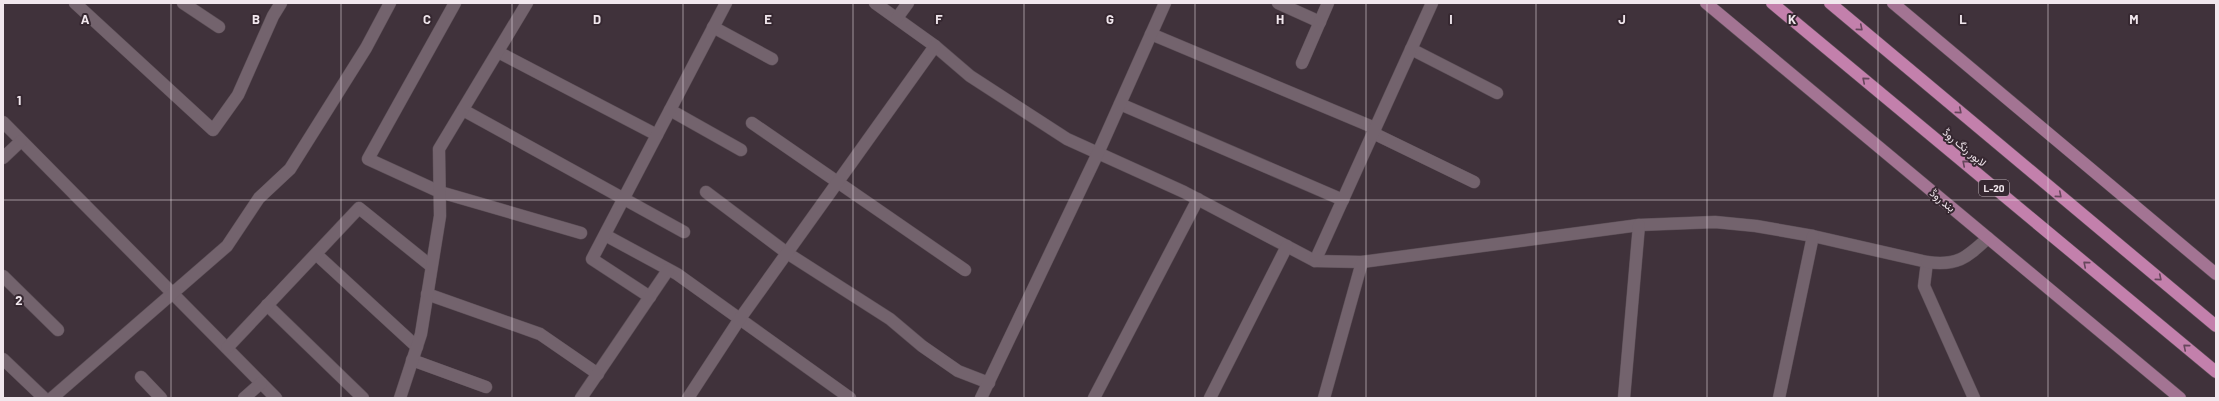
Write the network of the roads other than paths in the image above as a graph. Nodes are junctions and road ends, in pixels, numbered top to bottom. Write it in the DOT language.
graph roads {
  1 [pos="75,3"];
  2 [pos="183,3"];
  3 [pos="281,3"];
  4 [pos="390,3"];
  5 [pos="455,3"];
  6 [pos="527,3"];
  7 [pos="726,3"];
  8 [pos="875,3"];
  9 [pos="908,3"];
  10 [pos="1165,3"];
  11 [pos="1278,3"];
  12 [pos="1328,3"];
  13 [pos="1432,3"];
  14 [pos="1706,3"];
  15 [pos="1772,3"];
  16 [pos="1830,3"];
  17 [pos="1893,3"];
  18 [pos="897,18"];
  19 [pos="1320,22"];
  20 [pos="219,27"];
  21 [pos="713,27"];
  22 [pos="1151,34"];
  23 [pos="936,46"];
  24 [pos="1411,49"];
  25 [pos="498,52"];
  26 [pos="772,58"];
  27 [pos="1302,64"];
  28 [pos="1497,93"];
  29 [pos="1120,104"];
  30 [pos="463,110"];
  31 [pos="670,110"];
  32 [pos="3,122"];
  33 [pos="752,123"];
  34 [pos="1374,130"];
  35 [pos="657,134"];
  36 [pos="22,141"];
  37 [pos="740,150"];
  38 [pos="1098,153"];
  39 [pos="3,158"];
  40 [pos="836,182"];
  41 [pos="1474,182"];
  42 [pos="440,192"];
  43 [pos="706,192"];
  44 [pos="624,198"];
  45 [pos="1198,199"];
  46 [pos="1342,200"];
  47 [pos="1639,225"];
  48 [pos="684,232"];
  49 [pos="581,233"];
  50 [pos="605,235"];
  51 [pos="1814,236"];
  52 [pos="1988,238"];
  53 [pos="1287,246"];
  54 [pos="787,252"];
  55 [pos="316,254"];
  56 [pos="1315,261"];
  57 [pos="1362,262"];
  58 [pos="1927,262"];
  59 [pos="431,266"];
  60 [pos="668,270"];
  61 [pos="965,270"];
  62 [pos="2216,274"];
  63 [pos="3,276"];
  64 [pos="173,294"];
  65 [pos="427,294"];
  66 [pos="650,297"];
  67 [pos="267,305"];
  68 [pos="739,320"];
  69 [pos="2216,326"];
  70 [pos="58,330"];
  71 [pos="417,347"];
  72 [pos="226,348"];
  73 [pos="3,359"];
  74 [pos="412,360"];
  75 [pos="2216,372"];
  76 [pos="598,374"];
  77 [pos="141,377"];
  78 [pos="261,383"];
  79 [pos="989,383"];
  80 [pos="486,387"];
  81 [pos="693,396"];
  82 [pos="44,398"];
  83 [pos="52,398"];
  84 [pos="161,398"];
  85 [pos="244,398"];
  86 [pos="276,398"];
  87 [pos="363,398"];
  88 [pos="400,398"];
  89 [pos="581,398"];
  90 [pos="850,398"];
  91 [pos="982,398"];
  92 [pos="1094,398"];
  93 [pos="1210,398"];
  94 [pos="1324,398"];
  95 [pos="1624,398"];
  96 [pos="1779,398"];
  97 [pos="1974,398"];
  98 [pos="2180,398"];
  1 -- 3 [label="street"];
  2 -- 20 [label="street"];
  4 -- 64 [label="street"];
  5 -- 42 [label="street"];
  6 -- 25 [label="street"];
  7 -- 21 [label="street"];
  8 -- 18 [label="street"];
  9 -- 18 [label="street"];
  10 -- 22 [label="street"];
  11 -- 19 [label="street"];
  12 -- 19 [label="street"];
  13 -- 24 [label="street"];
  14 -- 52 [label="main road, بند روڈ"];
  75 -- 15 [label="highway, لاہور رنگ روڈ / L-20, one-way"];
  16 -- 69 [label="highway, one-way"];
  17 -- 62 [label="main road"];
  18 -- 23 [label="street"];
  19 -- 27 [label="street"];
  21 -- 26 [label="street"];
  21 -- 31 [label="street"];
  22 -- 29 [label="street"];
  22 -- 34 [label="street"];
  23 -- 38 [label="street"];
  23 -- 40 [label="street"];
  24 -- 28 [label="street"];
  24 -- 34 [label="street"];
  25 -- 30 [label="street"];
  25 -- 35 [label="street"];
  29 -- 38 [label="street"];
  29 -- 46 [label="street"];
  30 -- 42 [label="street"];
  30 -- 44 [label="street"];
  31 -- 35 [label="street"];
  31 -- 37 [label="street"];
  32 -- 36 [label="street"];
  33 -- 40 [label="street"];
  34 -- 41 [label="street"];
  34 -- 46 [label="street"];
  35 -- 44 [label="street"];
  36 -- 39 [label="street"];
  36 -- 64 [label="street"];
  38 -- 45 [label="street"];
  38 -- 79 [label="street"];
  40 -- 54 [label="street"];
  40 -- 61 [label="street"];
  42 -- 49 [label="street"];
  42 -- 59 [label="street"];
  43 -- 54 [label="street"];
  44 -- 48 [label="street"];
  44 -- 50 [label="street"];
  45 -- 53 [label="street"];
  45 -- 92 [label="street"];
  46 -- 56 [label="street"];
  47 -- 51 [label="street"];
  47 -- 57 [label="street"];
  47 -- 95 [label="street"];
  50 -- 60 [label="street"];
  50 -- 66 [label="street"];
  51 -- 58 [label="street"];
  51 -- 96 [label="street"];
  52 -- 58 [label="street"];
  52 -- 98 [label="main road, بند روڈ"];
  53 -- 56 [label="street"];
  53 -- 93 [label="street"];
  54 -- 68 [label="street"];
  54 -- 79 [label="street"];
  55 -- 59 [label="street"];
  55 -- 67 [label="street"];
  55 -- 71 [label="street"];
  56 -- 57 [label="street"];
  57 -- 94 [label="street"];
  58 -- 97 [label="street"];
  59 -- 65 [label="street"];
  60 -- 66 [label="street"];
  60 -- 68 [label="street"];
  63 -- 70 [label="street"];
  64 -- 72 [label="street"];
  64 -- 83 [label="street"];
  65 -- 71 [label="street"];
  65 -- 76 [label="street"];
  66 -- 76 [label="street"];
  67 -- 72 [label="street"];
  67 -- 87 [label="street"];
  68 -- 81 [label="street"];
  68 -- 90 [label="street"];
  71 -- 74 [label="street"];
  72 -- 78 [label="street"];
  73 -- 82 [label="street"];
  74 -- 80 [label="street"];
  74 -- 88 [label="street"];
  76 -- 89 [label="street"];
  77 -- 84 [label="street"];
  78 -- 85 [label="street"];
  78 -- 86 [label="street"];
  79 -- 91 [label="street"];
}
